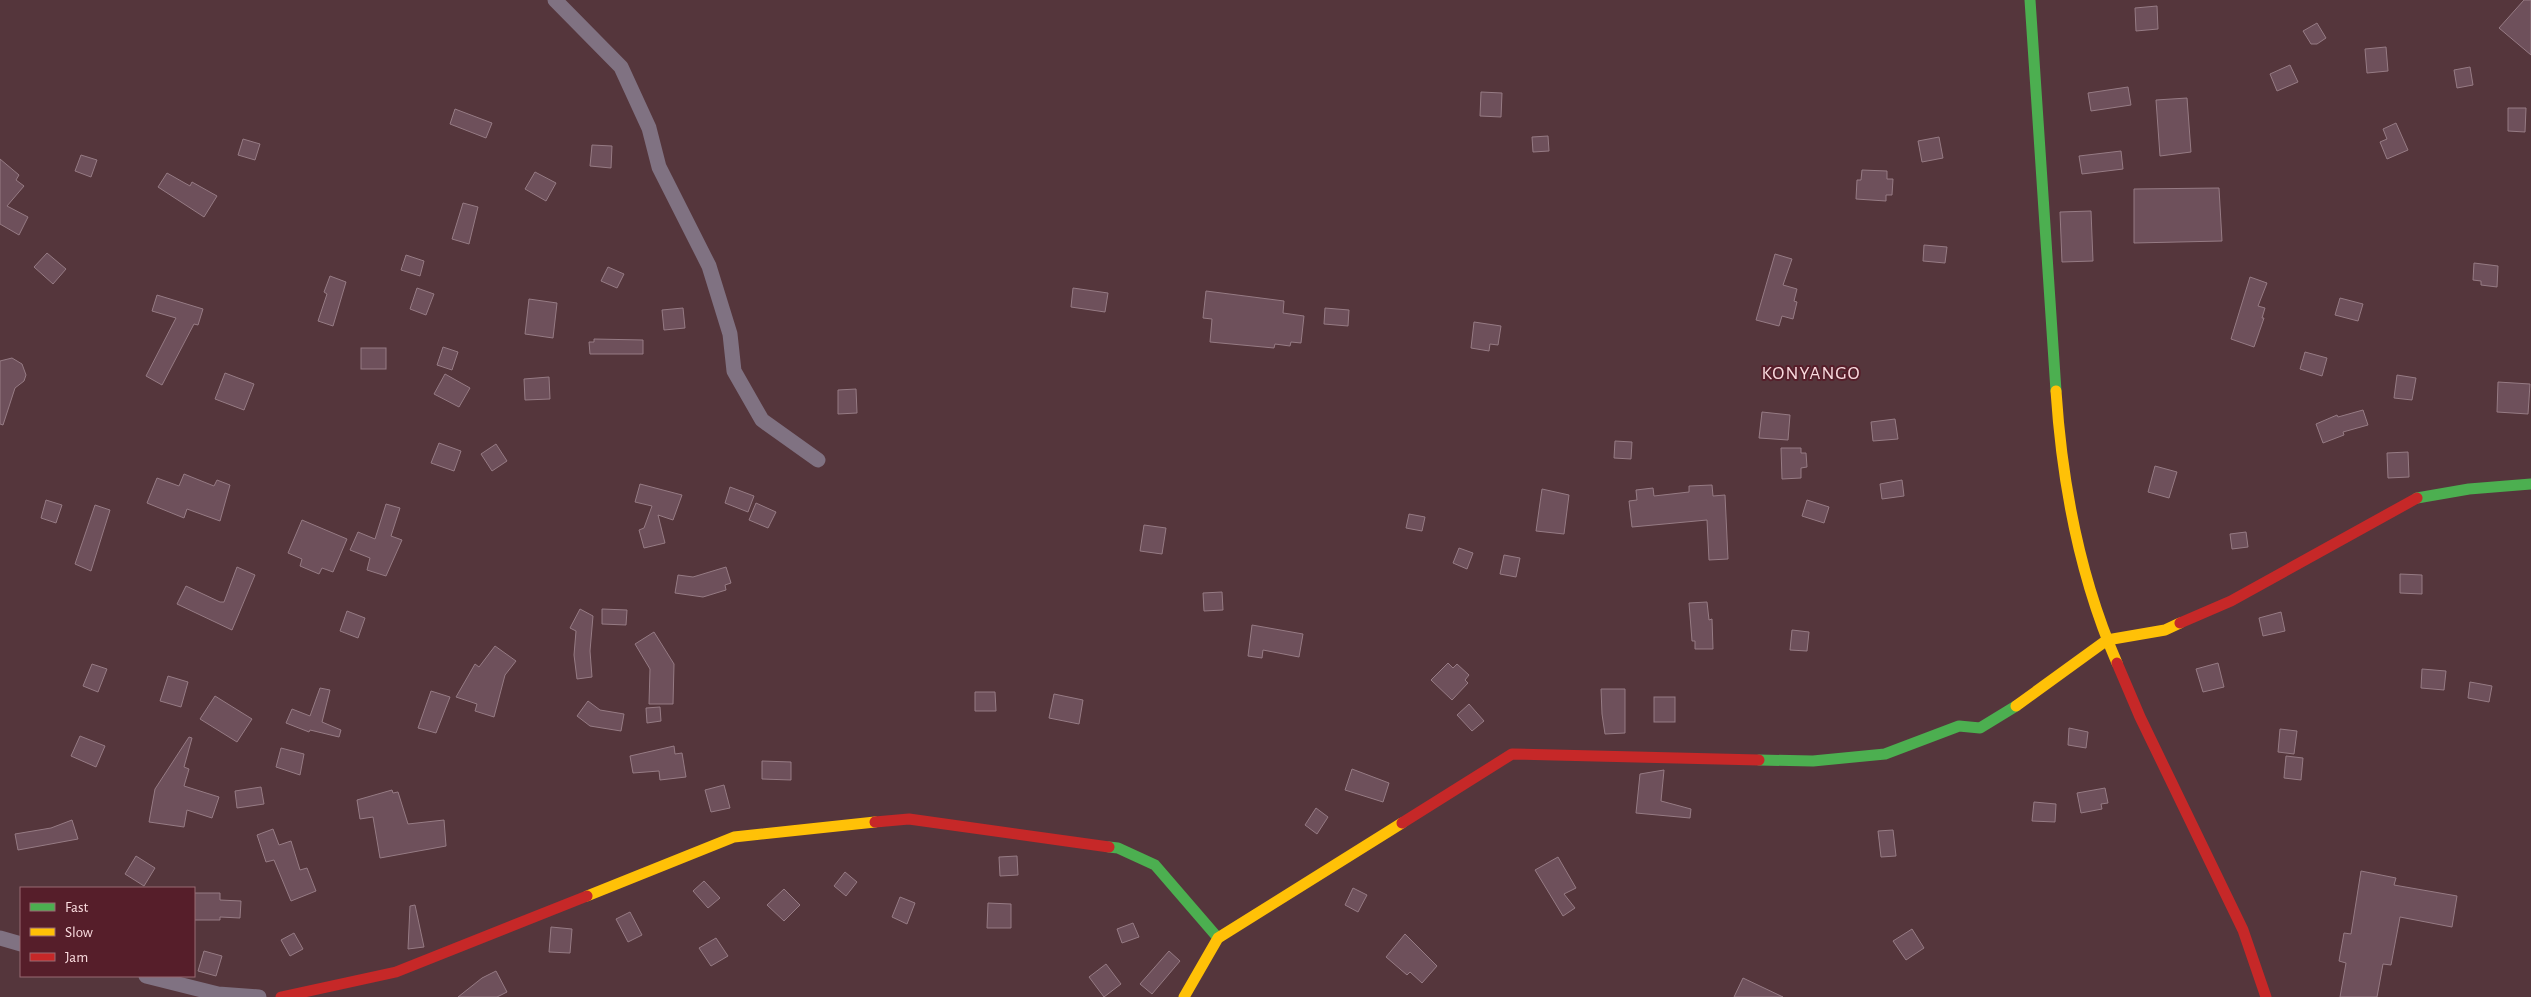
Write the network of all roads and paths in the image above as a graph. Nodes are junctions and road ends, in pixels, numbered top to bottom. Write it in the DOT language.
graph roads {
  1 [pos="555,0"];
  2 [pos="2030,0"];
  3 [pos="818,460"];
  4 [pos="2531,484"];
  5 [pos="2107,640"];
  6 [pos="0,938"];
  7 [pos="1218,938"];
  8 [pos="20,944"];
  9 [pos="150,977"];
  10 [pos="259,997"];
  11 [pos="281,997"];
  12 [pos="1184,997"];
  13 [pos="2266,997"];
  1 -- 3 [label="street"];
  2 -- 5 [label="street"];
  4 -- 5 [label="street"];
  5 -- 7 [label="street"];
  5 -- 13 [label="street"];
  6 -- 8 [label="street"];
  7 -- 11 [label="street"];
  7 -- 12 [label="street"];
  9 -- 10 [label="street"];
}
